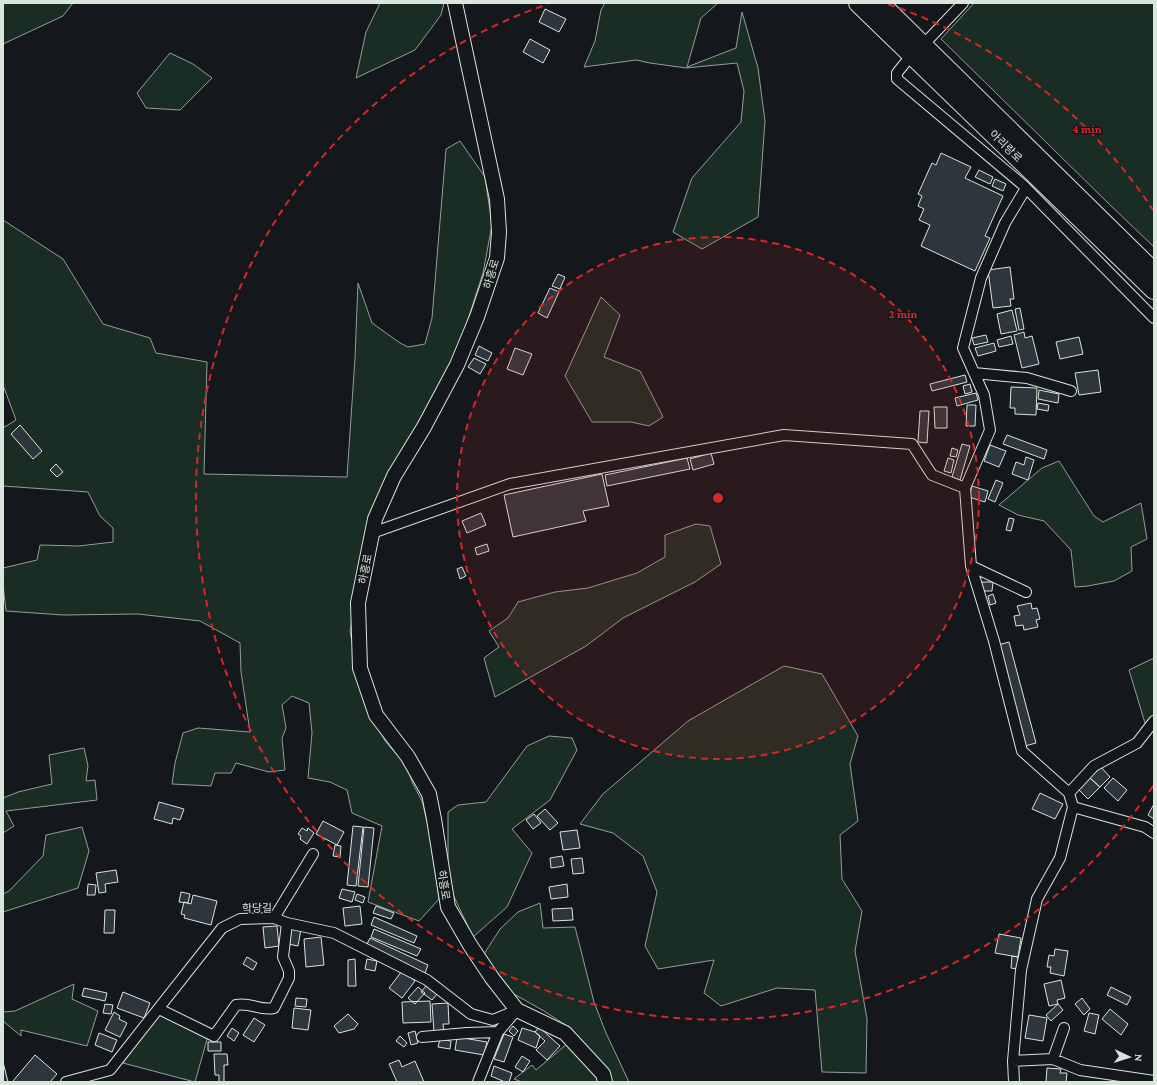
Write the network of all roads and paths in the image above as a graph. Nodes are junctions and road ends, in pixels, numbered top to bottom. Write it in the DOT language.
graph roads {
  1 [pos="456,3"];
  2 [pos="858,3"];
  3 [pos="880,3"];
  4 [pos="963,3"];
  5 [pos="926,42"];
  6 [pos="905,63"];
  7 [pos="1026,188"];
  8 [pos="1154,272"];
  9 [pos="1154,290"];
  10 [pos="1154,318"];
  11 [pos="974,373"];
  12 [pos="1071,391"];
  13 [pos="965,488"];
  14 [pos="372,533"];
  15 [pos="971,566"];
  16 [pos="1026,592"];
  17 [pos="1154,721"];
  18 [pos="1069,793"];
  19 [pos="1073,807"];
  20 [pos="1154,833"];
  21 [pos="313,854"];
  22 [pos="274,918"];
  23 [pos="287,923"];
  24 [pos="159,1009"];
  25 [pos="517,1010"];
  26 [pos="1064,1028"];
  27 [pos="498,1032"];
  28 [pos="422,1037"];
  29 [pos="1053,1059"];
  30 [pos="1012,1061"];
  31 [pos="1154,1081"];
  32 [pos="66,1082"];
  33 [pos="478,1082"];
  34 [pos="605,1082"];
  35 [pos="1014,1082"];
  1 -- 14 [label="street, 하흥로"];
  2 -- 9 [label="highway, 아리랑로"];
  3 -- 8 [label="highway, 아리랑로"];
  4 -- 5 [label="street"];
  6 -- 7 [label="street"];
  7 -- 10 [label="street"];
  7 -- 11 [label="street"];
  11 -- 12 [label="street"];
  11 -- 13 [label="street"];
  13 -- 14 [label="street"];
  13 -- 15 [label="street"];
  14 -- 25 [label="street, 하흥로"];
  15 -- 16 [label="street"];
  15 -- 18 [label="street"];
  17 -- 18 [label="street"];
  18 -- 19 [label="street"];
  19 -- 20 [label="street"];
  19 -- 30 [label="street"];
  21 -- 22 [label="street"];
  22 -- 23 [label="street, 학당길"];
  22 -- 24 [label="street, 학당길"];
  23 -- 24 [label="street"];
  23 -- 25 [label="street, 학당길"];
  24 -- 32 [label="street, 학당길"];
  25 -- 27 [label="street"];
  25 -- 34 [label="street, 하흥로"];
  26 -- 29 [label="street"];
  27 -- 28 [label="street"];
  27 -- 33 [label="street"];
  29 -- 30 [label="street"];
  29 -- 31 [label="street"];
  30 -- 35 [label="street"];
}
